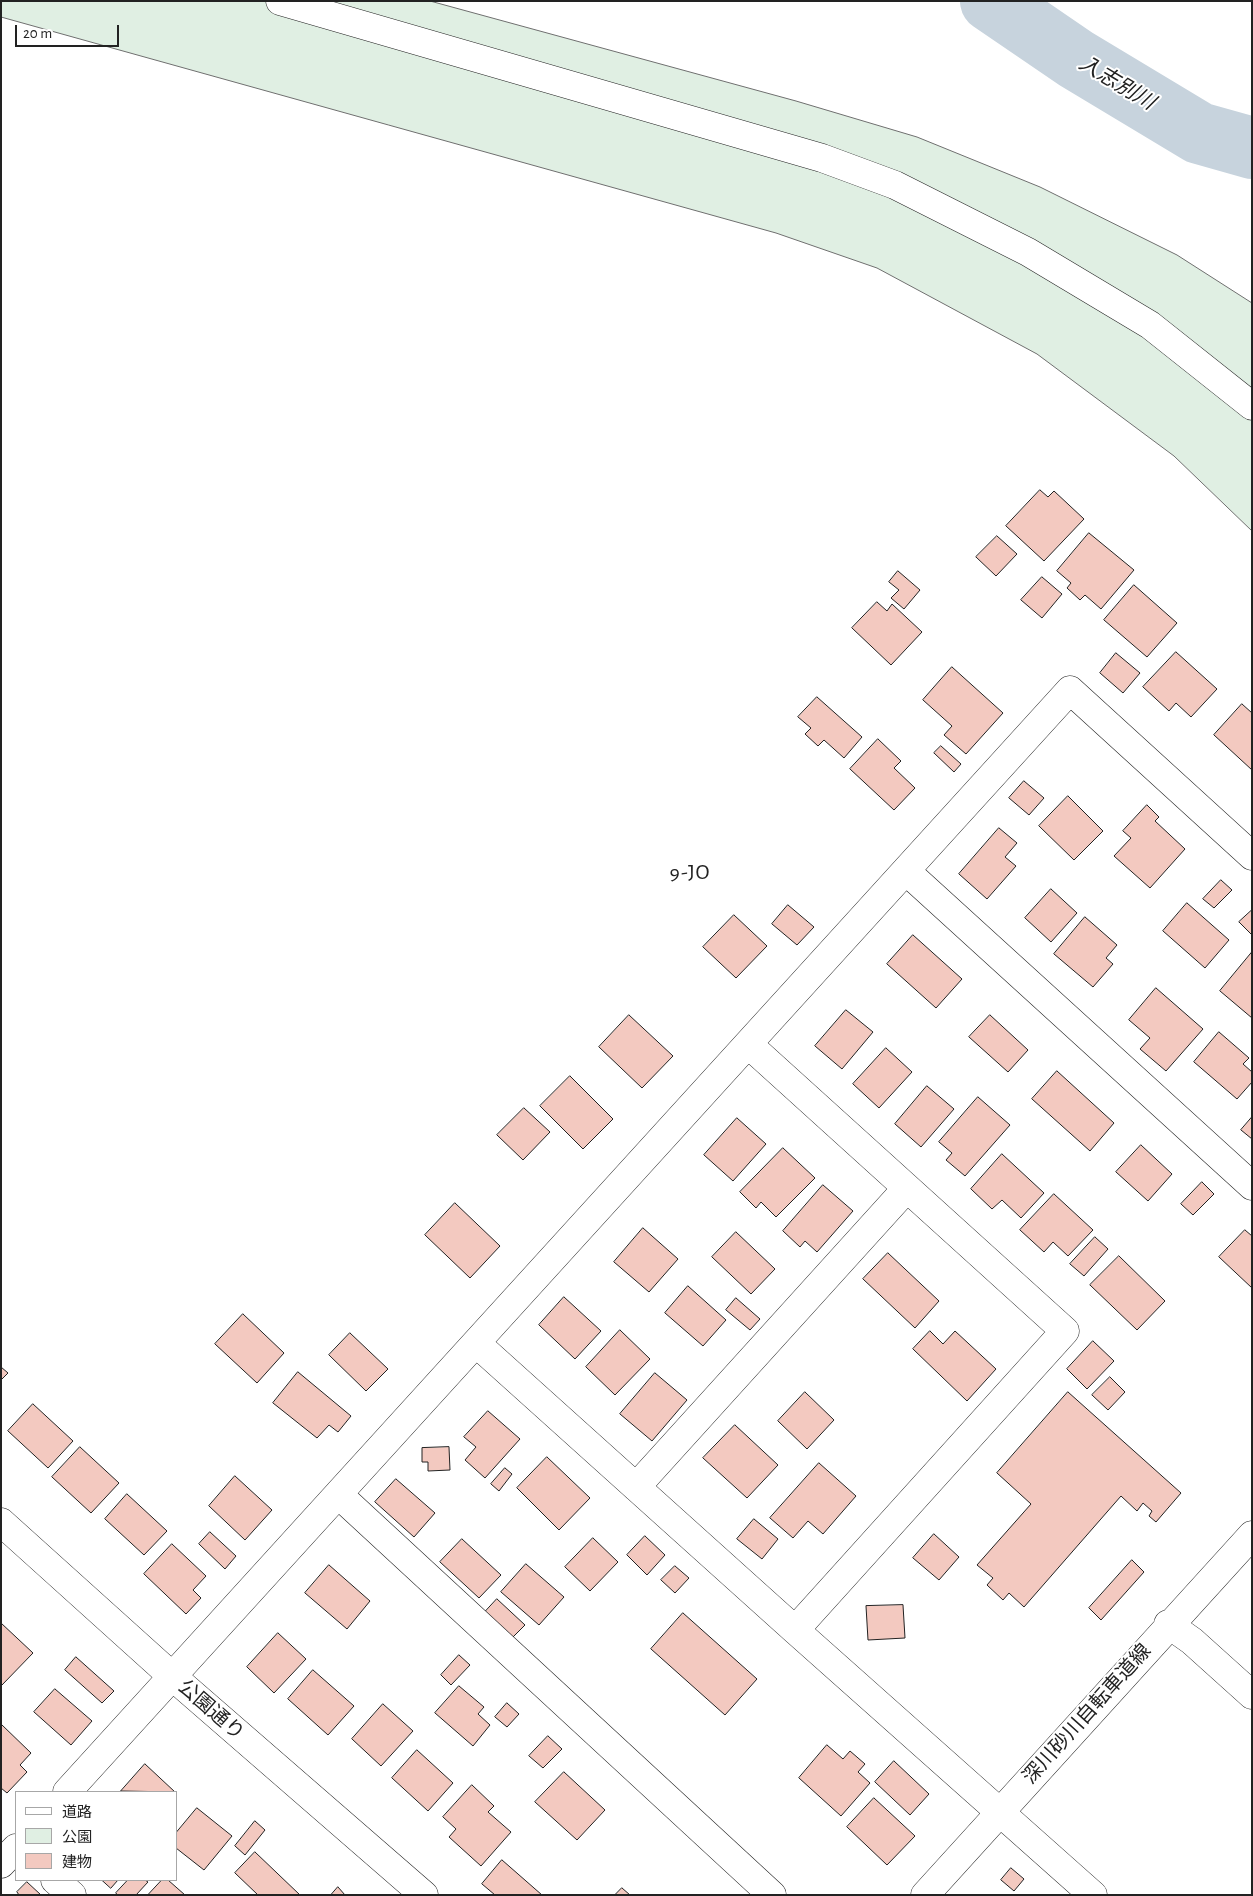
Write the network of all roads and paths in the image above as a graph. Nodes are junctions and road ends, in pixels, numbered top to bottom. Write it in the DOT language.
graph roads {
  1 [pos="280,1"];
  2 [pos="1252,406"];
  3 [pos="1252,856"];
  4 [pos="906,871"];
  5 [pos="748,1044"];
  6 [pos="1252,1186"];
  7 [pos="907,1188"];
  8 [pos="476,1343"];
  9 [pos="636,1487"];
  10 [pos="339,1495"];
  11 [pos="1,1522"];
  12 [pos="1252,1535"];
  13 [pos="1168,1624"];
  14 [pos="794,1630"];
  15 [pos="173,1677"];
  16 [pos="1252,1695"];
  17 [pos="68,1791"];
  18 [pos="1000,1811"];
  19 [pos="15,1849"];
  20 [pos="1,1864"];
  21 [pos="56,1881"];
  22 [pos="72,1895"];
  23 [pos="424,1895"];
  24 [pos="772,1895"];
  25 [pos="925,1895"];
  26 [pos="1093,1895"];
  1 -- 2 [label="street"];
  3 -- 4 [label="street"];
  4 -- 5 [label="street"];
  4 -- 6 [label="street"];
  5 -- 7 [label="street"];
  5 -- 8 [label="street"];
  7 -- 9 [label="street"];
  7 -- 14 [label="street"];
  8 -- 9 [label="street"];
  8 -- 10 [label="street"];
  9 -- 14 [label="street"];
  10 -- 15 [label="street"];
  10 -- 24 [label="street"];
  11 -- 15 [label="street, 公園通り"];
  12 -- 13 [label="street, 深川砂川自転車道線"];
  13 -- 16 [label="street"];
  13 -- 18 [label="street, 深川砂川自転車道線"];
  14 -- 18 [label="street"];
  15 -- 17 [label="street"];
  15 -- 23 [label="street, 公園通り"];
  18 -- 25 [label="street, 深川砂川自転車道線"];
  18 -- 26 [label="street"];
  19 -- 20 [label="street"];
  21 -- 22 [label="street"];
}
